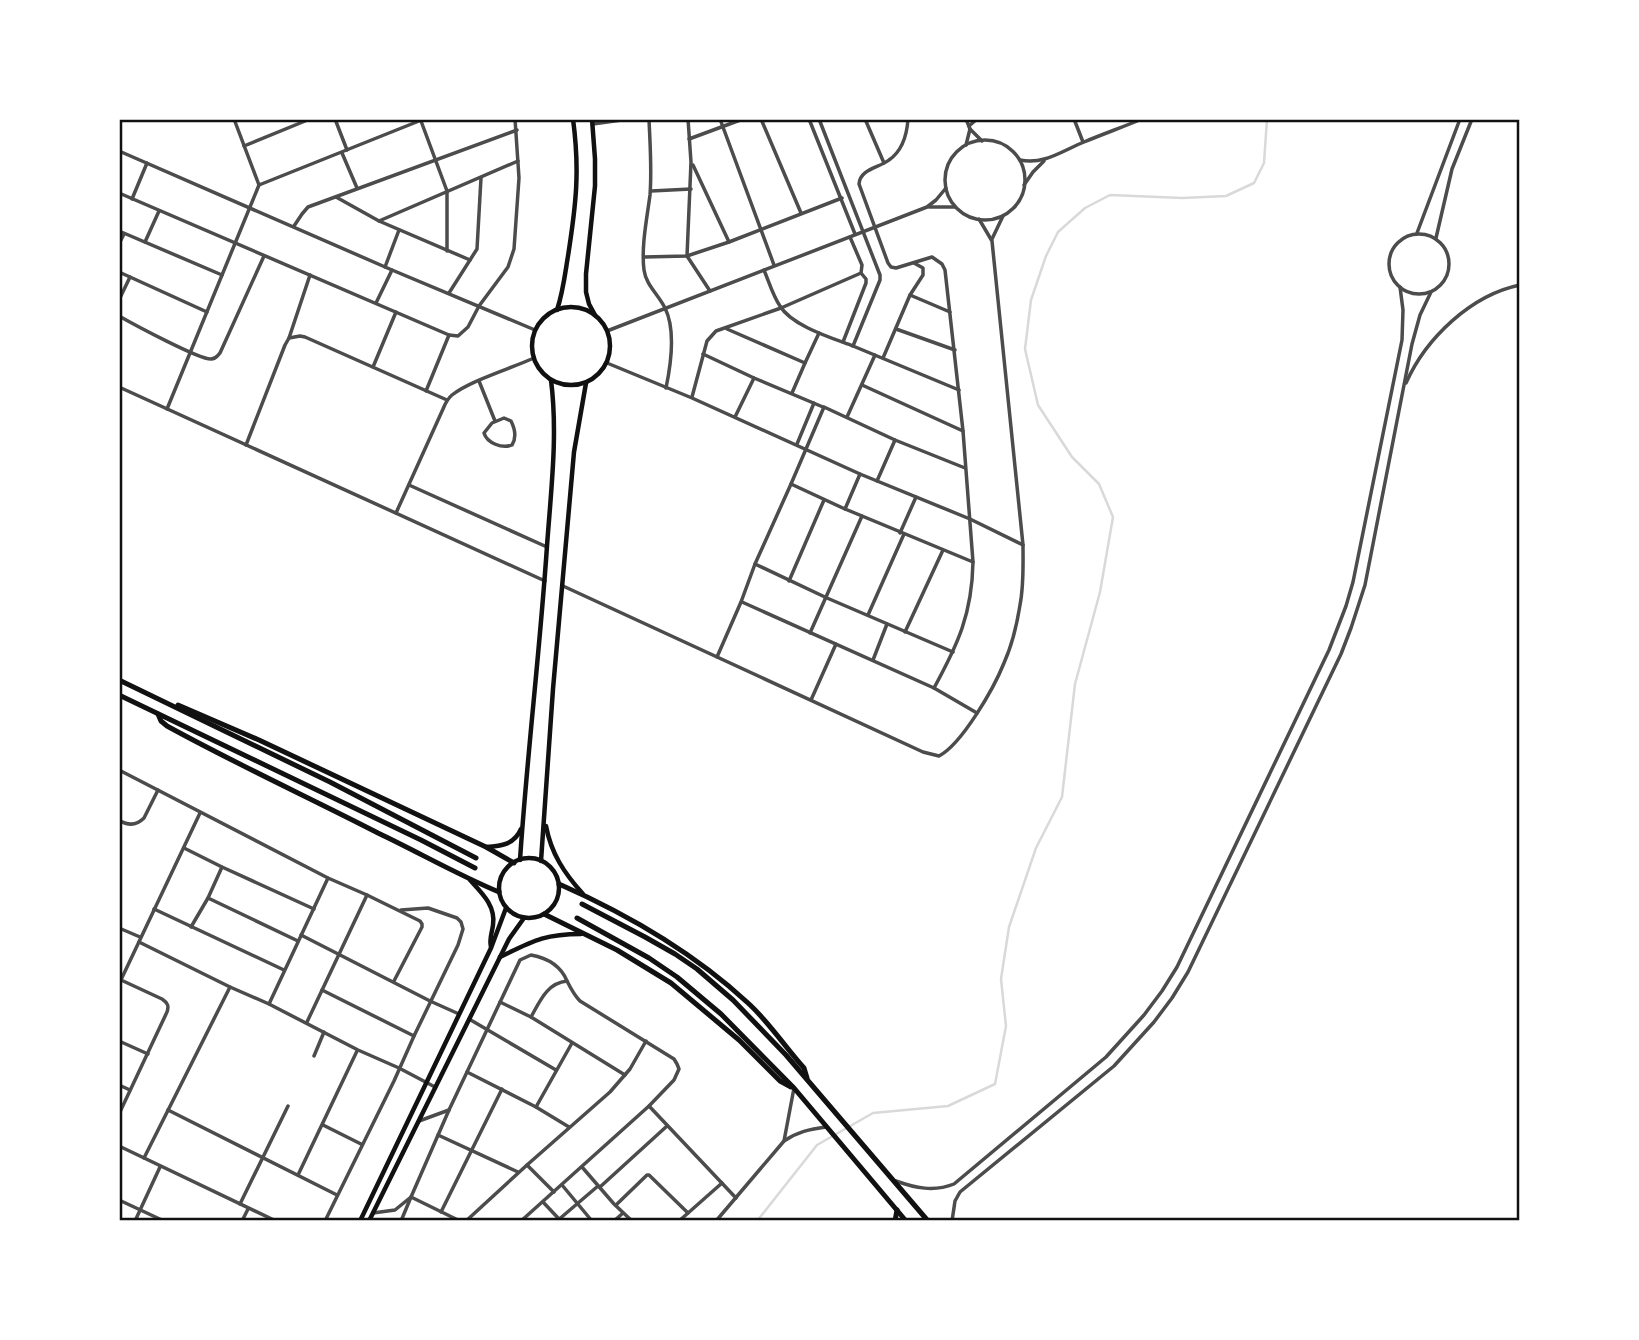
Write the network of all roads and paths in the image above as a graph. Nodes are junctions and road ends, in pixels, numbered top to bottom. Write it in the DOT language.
graph roads {
  1 [pos="234,119"];
  2 [pos="310,119"];
  3 [pos="335,119"];
  4 [pos="421,119"];
  5 [pos="515,119"];
  6 [pos="572,119"];
  7 [pos="629,119"];
  8 [pos="649,119"];
  9 [pos="688,119"];
  10 [pos="720,119"];
  11 [pos="743,119"];
  12 [pos="761,119"];
  13 [pos="810,119"];
  14 [pos="819,119"];
  15 [pos="865,119"];
  16 [pos="908,119"];
  17 [pos="966,119"];
  18 [pos="977,119"];
  19 [pos="1073,119"];
  20 [pos="1142,119"];
  21 [pos="1460,119"];
  22 [pos="1472,119"];
  23 [pos="592,121"];
  24 [pos="722,127"];
  25 [pos="969,128"];
  26 [pos="517,130"];
  27 [pos="689,139"];
  28 [pos="982,141"];
  29 [pos="1083,142"];
  30 [pos="966,145"];
  31 [pos="244,146"];
  32 [pos="119,151"];
  33 [pos="344,151"];
  34 [pos="435,159"];
  35 [pos="1019,160"];
  36 [pos="1045,160"];
  37 [pos="518,161"];
  38 [pos="691,162"];
  39 [pos="147,163"];
  40 [pos="884,163"];
  41 [pos="481,178"];
  42 [pos="259,185"];
  43 [pos="1024,186"];
  44 [pos="357,188"];
  45 [pos="946,188"];
  46 [pos="691,189"];
  47 [pos="447,191"];
  48 [pos="650,191"];
  49 [pos="119,193"];
  50 [pos="336,197"];
  51 [pos="842,198"];
  52 [pos="132,199"];
  53 [pos="250,207"];
  54 [pos="927,207"];
  55 [pos="955,207"];
  56 [pos="159,211"];
  57 [pos="801,213"];
  58 [pos="1003,216"];
  59 [pos="979,219"];
  60 [pos="379,220"];
  61 [pos="293,227"];
  62 [pos="875,227"];
  63 [pos="400,230"];
  64 [pos="761,230"];
  65 [pos="863,231"];
  66 [pos="122,232"];
  67 [pos="1417,233"];
  68 [pos="855,234"];
  69 [pos="850,237"];
  70 [pos="1436,238"];
  71 [pos="992,241"];
  72 [pos="145,242"];
  73 [pos="235,242"];
  74 [pos="729,242"];
  75 [pos="119,244"];
  76 [pos="447,251"];
  77 [pos="264,256"];
  78 [pos="687,256"];
  79 [pos="643,257"];
  80 [pos="470,260"];
  81 [pos="913,262"];
  82 [pos="774,265"];
  83 [pos="385,267"];
  84 [pos="392,270"];
  85 [pos="764,270"];
  86 [pos="119,272"];
  87 [pos="861,273"];
  88 [pos="222,275"];
  89 [pos="310,275"];
  90 [pos="131,277"];
  91 [pos="1520,285"];
  92 [pos="1401,287"];
  93 [pos="710,291"];
  94 [pos="1431,292"];
  95 [pos="449,293"];
  96 [pos="910,295"];
  97 [pos="119,300"];
  98 [pos="375,303"];
  99 [pos="479,306"];
  100 [pos="781,308"];
  101 [pos="666,309"];
  102 [pos="557,310"];
  103 [pos="207,312"];
  104 [pos="396,312"];
  105 [pos="950,312"];
  106 [pos="595,316"];
  107 [pos="119,317"];
  108 [pos="725,328"];
  109 [pos="896,329"];
  110 [pos="535,330"];
  111 [pos="607,331"];
  112 [pos="819,333"];
  113 [pos="447,334"];
  114 [pos="289,338"];
  115 [pos="843,342"];
  116 [pos="853,346"];
  117 [pos="955,350"];
  118 [pos="191,352"];
  119 [pos="704,354"];
  120 [pos="875,355"];
  121 [pos="534,358"];
  122 [pos="883,358"];
  123 [pos="607,363"];
  124 [pos="805,363"];
  125 [pos="373,368"];
  126 [pos="754,378"];
  127 [pos="479,380"];
  128 [pos="551,380"];
  129 [pos="586,383"];
  130 [pos="862,384"];
  131 [pos="119,387"];
  132 [pos="666,388"];
  133 [pos="959,390"];
  134 [pos="426,391"];
  135 [pos="1403,391"];
  136 [pos="792,394"];
  137 [pos="692,398"];
  138 [pos="447,400"];
  139 [pos="814,403"];
  140 [pos="824,407"];
  141 [pos="167,409"];
  142 [pos="847,417"];
  143 [pos="735,418"];
  144 [pos="495,421"];
  145 [pos="964,431"];
  146 [pos="895,440"];
  147 [pos="246,444"];
  148 [pos="797,444"];
  149 [pos="806,449"];
  150 [pos="965,468"];
  151 [pos="860,474"];
  152 [pos="877,481"];
  153 [pos="791,484"];
  154 [pos="409,485"];
  155 [pos="916,497"];
  156 [pos="824,500"];
  157 [pos="845,509"];
  158 [pos="396,513"];
  159 [pos="862,516"];
  160 [pos="970,519"];
  161 [pos="902,533"];
  162 [pos="1023,545"];
  163 [pos="547,547"];
  164 [pos="943,550"];
  165 [pos="973,562"];
  166 [pos="755,564"];
  167 [pos="789,580"];
  168 [pos="545,581"];
  169 [pos="563,586"];
  170 [pos="827,598"];
  171 [pos="741,602"];
  172 [pos="867,615"];
  173 [pos="887,624"];
  174 [pos="905,632"];
  175 [pos="810,633"];
  176 [pos="836,644"];
  177 [pos="953,652"];
  178 [pos="717,657"];
  179 [pos="873,660"];
  180 [pos="119,680"];
  181 [pos="934,688"];
  182 [pos="119,695"];
  183 [pos="811,700"];
  184 [pos="168,704"];
  185 [pos="977,713"];
  186 [pos="158,714"];
  187 [pos="119,769"];
  188 [pos="158,790"];
  189 [pos="200,813"];
  190 [pos="545,819"];
  191 [pos="119,820"];
  192 [pos="522,824"];
  193 [pos="486,847"];
  194 [pos="184,848"];
  195 [pos="476,858"];
  196 [pos="517,861"];
  197 [pos="541,861"];
  198 [pos="222,867"];
  199 [pos="474,868"];
  200 [pos="328,878"];
  201 [pos="470,879"];
  202 [pos="559,884"];
  203 [pos="499,892"];
  204 [pos="584,894"];
  205 [pos="367,895"];
  206 [pos="208,898"];
  207 [pos="582,904"];
  208 [pos="506,908"];
  209 [pos="154,909"];
  210 [pos="314,909"];
  211 [pos="398,910"];
  212 [pos="544,914"];
  213 [pos="524,918"];
  214 [pos="577,918"];
  215 [pos="191,927"];
  216 [pos="119,928"];
  217 [pos="586,934"];
  218 [pos="301,935"];
  219 [pos="140,940"];
  220 [pos="298,941"];
  221 [pos="491,948"];
  222 [pos="339,954"];
  223 [pos="499,957"];
  224 [pos="284,970"];
  225 [pos="120,981"];
  226 [pos="394,981"];
  227 [pos="568,981"];
  228 [pos="230,987"];
  229 [pos="322,990"];
  230 [pos="430,1001"];
  231 [pos="500,1002"];
  232 [pos="269,1004"];
  233 [pos="460,1013"];
  234 [pos="531,1017"];
  235 [pos="469,1019"];
  236 [pos="307,1023"];
  237 [pos="487,1030"];
  238 [pos="324,1032"];
  239 [pos="414,1036"];
  240 [pos="119,1041"];
  241 [pos="646,1041"];
  242 [pos="572,1043"];
  243 [pos="358,1050"];
  244 [pos="148,1054"];
  245 [pos="314,1056"];
  246 [pos="399,1068"];
  247 [pos="556,1070"];
  248 [pos="467,1072"];
  249 [pos="625,1075"];
  250 [pos="808,1081"];
  251 [pos="425,1082"];
  252 [pos="119,1085"];
  253 [pos="435,1087"];
  254 [pos="794,1088"];
  255 [pos="502,1089"];
  256 [pos="131,1090"];
  257 [pos="288,1106"];
  258 [pos="649,1106"];
  259 [pos="536,1107"];
  260 [pos="168,1110"];
  261 [pos="449,1110"];
  262 [pos="119,1114"];
  263 [pos="419,1121"];
  264 [pos="323,1125"];
  265 [pos="667,1126"];
  266 [pos="569,1127"];
  267 [pos="826,1127"];
  268 [pos="438,1135"];
  269 [pos="783,1141"];
  270 [pos="362,1144"];
  271 [pos="119,1146"];
  272 [pos="472,1150"];
  273 [pos="144,1158"];
  274 [pos="263,1159"];
  275 [pos="527,1165"];
  276 [pos="160,1167"];
  277 [pos="582,1167"];
  278 [pos="518,1172"];
  279 [pos="298,1175"];
  280 [pos="890,1178"];
  281 [pos="722,1183"];
  282 [pos="562,1185"];
  283 [pos="599,1186"];
  284 [pos="554,1192"];
  285 [pos="337,1195"];
  286 [pos="411,1197"];
  287 [pos="736,1198"];
  288 [pos="119,1200"];
  289 [pos="543,1202"];
  290 [pos="578,1203"];
  291 [pos="240,1205"];
  292 [pos="617,1205"];
  293 [pos="141,1209"];
  294 [pos="248,1209"];
  295 [pos="897,1210"];
  296 [pos="441,1212"];
  297 [pos="373,1213"];
  298 [pos="623,1213"];
  299 [pos="688,1213"];
  300 [pos="524,1220"];
  301 [pos="558,1220"];
  302 [pos="135,1221"];
  303 [pos="164,1221"];
  304 [pos="242,1221"];
  305 [pos="275,1221"];
  306 [pos="325,1221"];
  307 [pos="360,1221"];
  308 [pos="369,1221"];
  309 [pos="401,1221"];
  310 [pos="460,1221"];
  311 [pos="466,1221"];
  312 [pos="592,1221"];
  313 [pos="614,1221"];
  314 [pos="632,1221"];
  315 [pos="679,1221"];
  316 [pos="716,1221"];
  317 [pos="895,1221"];
  318 [pos="906,1221"];
  319 [pos="928,1221"];
  320 [pos="952,1221"];
  1 -- 31 [label="street"];
  2 -- 31 [label="street"];
  3 -- 33 [label="street"];
  4 -- 33 [label="street"];
  4 -- 34 [label="street"];
  5 -- 26 [label="street"];
  6 -- 102 [label="main road"];
  7 -- 23 [label="street"];
  8 -- 48 [label="street"];
  9 -- 27 [label="street"];
  10 -- 24 [label="street"];
  11 -- 24 [label="street"];
  12 -- 57 [label="street"];
  13 -- 51 [label="street"];
  14 -- 65 [label="street"];
  15 -- 40 [label="street"];
  16 -- 40 [label="street"];
  17 -- 25 [label="street"];
  18 -- 25 [label="street"];
  19 -- 29 [label="street"];
  20 -- 29 [label="street"];
  21 -- 67 [label="street"];
  22 -- 70 [label="street"];
  23 -- 106 [label="main road"];
  24 -- 27 [label="street"];
  24 -- 64 [label="street"];
  25 -- 28 [label="street"];
  25 -- 30 [label="street"];
  26 -- 34 [label="street"];
  26 -- 37 [label="street"];
  27 -- 38 [label="street"];
  28 -- 30 [label="street"];
  28 -- 35 [label="street"];
  29 -- 36 [label="street"];
  30 -- 45 [label="street"];
  31 -- 42 [label="street"];
  32 -- 39 [label="street"];
  33 -- 42 [label="street"];
  33 -- 44 [label="street"];
  34 -- 44 [label="street"];
  34 -- 47 [label="street"];
  35 -- 36 [label="street"];
  35 -- 43 [label="street"];
  36 -- 43 [label="street"];
  37 -- 41 [label="street"];
  37 -- 99 [label="street"];
  38 -- 46 [label="street"];
  38 -- 74 [label="street"];
  39 -- 52 [label="street"];
  39 -- 53 [label="street"];
  40 -- 62 [label="street"];
  41 -- 47 [label="street"];
  41 -- 80 [label="street"];
  42 -- 53 [label="street"];
  43 -- 58 [label="street"];
  44 -- 50 [label="street"];
  45 -- 54 [label="street"];
  45 -- 55 [label="street"];
  46 -- 48 [label="street"];
  46 -- 78 [label="street"];
  47 -- 60 [label="street"];
  47 -- 76 [label="street"];
  48 -- 79 [label="street"];
  49 -- 52 [label="street"];
  50 -- 60 [label="street"];
  50 -- 61 [label="street"];
  51 -- 57 [label="street"];
  51 -- 68 [label="street"];
  52 -- 56 [label="street"];
  53 -- 61 [label="street"];
  53 -- 73 [label="street"];
  54 -- 55 [label="street"];
  54 -- 62 [label="street"];
  55 -- 59 [label="street"];
  56 -- 72 [label="street"];
  56 -- 73 [label="street"];
  57 -- 64 [label="street"];
  58 -- 59 [label="street"];
  58 -- 71 [label="street"];
  59 -- 71 [label="street"];
  60 -- 63 [label="street"];
  61 -- 83 [label="street"];
  62 -- 65 [label="street"];
  62 -- 81 [label="street"];
  63 -- 76 [label="street"];
  63 -- 83 [label="street"];
  64 -- 74 [label="street"];
  64 -- 82 [label="street"];
  65 -- 68 [label="street"];
  65 -- 116 [label="street"];
  66 -- 72 [label="street"];
  66 -- 75 [label="street"];
  67 -- 70 [label="street"];
  67 -- 92 [label="street"];
  68 -- 69 [label="street"];
  69 -- 82 [label="street"];
  69 -- 87 [label="street"];
  70 -- 94 [label="street"];
  71 -- 162 [label="street"];
  72 -- 88 [label="street"];
  73 -- 77 [label="street"];
  73 -- 88 [label="street"];
  74 -- 78 [label="street"];
  76 -- 80 [label="street"];
  77 -- 89 [label="street"];
  77 -- 118 [label="street"];
  78 -- 79 [label="street"];
  78 -- 93 [label="street"];
  79 -- 101 [label="street"];
  80 -- 95 [label="street"];
  81 -- 96 [label="street"];
  81 -- 105 [label="street"];
  82 -- 85 [label="street"];
  83 -- 84 [label="street"];
  84 -- 95 [label="street"];
  84 -- 98 [label="street"];
  85 -- 93 [label="street"];
  85 -- 100 [label="street"];
  86 -- 90 [label="street"];
  87 -- 100 [label="street"];
  87 -- 115 [label="street"];
  88 -- 103 [label="street"];
  89 -- 98 [label="street"];
  89 -- 114 [label="street"];
  90 -- 97 [label="street"];
  90 -- 103 [label="street"];
  91 -- 135 [label="street"];
  92 -- 94 [label="street"];
  92 -- 280 [label="street"];
  93 -- 101 [label="street"];
  94 -- 135 [label="street"];
  95 -- 99 [label="street"];
  96 -- 105 [label="street"];
  96 -- 109 [label="street"];
  98 -- 104 [label="street"];
  99 -- 110 [label="street"];
  99 -- 113 [label="street"];
  100 -- 108 [label="street"];
  100 -- 112 [label="street"];
  101 -- 111 [label="street"];
  101 -- 132 [label="street"];
  102 -- 106 [label="main road"];
  102 -- 110 [label="main road"];
  103 -- 118 [label="street"];
  104 -- 113 [label="street"];
  104 -- 125 [label="street"];
  105 -- 117 [label="street"];
  106 -- 111 [label="main road"];
  107 -- 118 [label="street"];
  108 -- 119 [label="street"];
  108 -- 124 [label="street"];
  109 -- 117 [label="street"];
  109 -- 122 [label="street"];
  110 -- 121 [label="main road"];
  111 -- 123 [label="main road"];
  112 -- 115 [label="street"];
  112 -- 124 [label="street"];
  113 -- 134 [label="street"];
  114 -- 125 [label="street"];
  114 -- 147 [label="street"];
  115 -- 116 [label="street"];
  116 -- 120 [label="street"];
  117 -- 133 [label="street"];
  118 -- 141 [label="street"];
  119 -- 126 [label="street"];
  119 -- 137 [label="street"];
  120 -- 122 [label="street"];
  120 -- 130 [label="street"];
  121 -- 127 [label="street"];
  121 -- 128 [label="main road"];
  122 -- 133 [label="street"];
  123 -- 129 [label="main road"];
  123 -- 132 [label="street"];
  124 -- 136 [label="street"];
  125 -- 134 [label="street"];
  126 -- 136 [label="street"];
  126 -- 143 [label="street"];
  127 -- 138 [label="street"];
  127 -- 144 [label="street"];
  128 -- 129 [label="main road"];
  128 -- 163 [label="main road"];
  129 -- 169 [label="main road"];
  130 -- 142 [label="street"];
  130 -- 145 [label="street"];
  131 -- 141 [label="street"];
  132 -- 137 [label="street"];
  133 -- 145 [label="street"];
  134 -- 138 [label="street"];
  135 -- 320 [label="street"];
  136 -- 139 [label="street"];
  137 -- 143 [label="street"];
  138 -- 154 [label="street"];
  139 -- 140 [label="street"];
  139 -- 148 [label="street"];
  140 -- 142 [label="street"];
  140 -- 149 [label="street"];
  141 -- 147 [label="street"];
  142 -- 146 [label="street"];
  143 -- 148 [label="street"];
  144 -- 144 [label="street"];
  145 -- 150 [label="street"];
  146 -- 150 [label="street"];
  146 -- 152 [label="street"];
  147 -- 158 [label="street"];
  148 -- 149 [label="street"];
  149 -- 151 [label="street"];
  149 -- 153 [label="street"];
  150 -- 160 [label="street"];
  151 -- 152 [label="street"];
  151 -- 157 [label="street"];
  152 -- 155 [label="street"];
  153 -- 156 [label="street"];
  153 -- 166 [label="street"];
  154 -- 158 [label="street"];
  154 -- 163 [label="street"];
  155 -- 160 [label="street"];
  155 -- 161 [label="street"];
  156 -- 157 [label="street"];
  156 -- 167 [label="street"];
  157 -- 159 [label="street"];
  158 -- 168 [label="street"];
  159 -- 161 [label="street"];
  159 -- 170 [label="street"];
  160 -- 162 [label="street"];
  160 -- 165 [label="street"];
  161 -- 164 [label="street"];
  161 -- 172 [label="street"];
  162 -- 185 [label="street"];
  163 -- 168 [label="main road"];
  164 -- 165 [label="street"];
  164 -- 174 [label="street"];
  165 -- 177 [label="street"];
  166 -- 167 [label="street"];
  166 -- 171 [label="street"];
  167 -- 170 [label="street"];
  168 -- 192 [label="main road"];
  169 -- 178 [label="street"];
  169 -- 190 [label="main road"];
  170 -- 172 [label="street"];
  170 -- 175 [label="street"];
  171 -- 175 [label="street"];
  171 -- 178 [label="street"];
  172 -- 173 [label="street"];
  173 -- 174 [label="street"];
  173 -- 179 [label="street"];
  174 -- 177 [label="street"];
  175 -- 176 [label="street"];
  176 -- 179 [label="street"];
  176 -- 183 [label="street"];
  177 -- 181 [label="street"];
  178 -- 183 [label="street"];
  179 -- 181 [label="street"];
  180 -- 184 [label="highway"];
  181 -- 185 [label="street"];
  182 -- 186 [label="highway"];
  183 -- 185 [label="street"];
  184 -- 193 [label="highway"];
  184 -- 195 [label="highway"];
  186 -- 199 [label="highway"];
  186 -- 201 [label="highway"];
  187 -- 188 [label="street"];
  188 -- 189 [label="street"];
  188 -- 191 [label="street"];
  189 -- 194 [label="street"];
  189 -- 200 [label="street"];
  190 -- 197 [label="main road"];
  190 -- 204 [label="main road"];
  192 -- 193 [label="main road"];
  192 -- 196 [label="main road"];
  193 -- 196 [label="highway"];
  194 -- 198 [label="street"];
  194 -- 209 [label="street"];
  196 -- 197 [label="main road"];
  196 -- 203 [label="main road"];
  197 -- 202 [label="main road"];
  198 -- 206 [label="street"];
  198 -- 210 [label="street"];
  200 -- 205 [label="street"];
  200 -- 210 [label="street"];
  201 -- 203 [label="highway"];
  201 -- 221 [label="main road"];
  202 -- 204 [label="highway"];
  202 -- 212 [label="main road"];
  203 -- 208 [label="main road"];
  204 -- 250 [label="highway"];
  205 -- 211 [label="street"];
  205 -- 222 [label="street"];
  206 -- 215 [label="street"];
  206 -- 220 [label="street"];
  207 -- 250 [label="highway"];
  208 -- 213 [label="main road"];
  208 -- 221 [label="main road"];
  209 -- 215 [label="street"];
  209 -- 219 [label="street"];
  210 -- 218 [label="street"];
  211 -- 226 [label="street"];
  211 -- 230 [label="street"];
  212 -- 213 [label="main road"];
  212 -- 217 [label="highway"];
  213 -- 223 [label="main road"];
  214 -- 254 [label="highway"];
  215 -- 224 [label="street"];
  216 -- 219 [label="street"];
  217 -- 223 [label="main road"];
  217 -- 254 [label="highway"];
  218 -- 220 [label="street"];
  218 -- 222 [label="street"];
  219 -- 225 [label="street"];
  219 -- 228 [label="street"];
  220 -- 224 [label="street"];
  221 -- 233 [label="main road"];
  222 -- 226 [label="street"];
  222 -- 229 [label="street"];
  223 -- 235 [label="main road"];
  224 -- 232 [label="street"];
  225 -- 244 [label="street"];
  226 -- 230 [label="street"];
  227 -- 231 [label="street"];
  227 -- 234 [label="street"];
  227 -- 241 [label="street"];
  228 -- 232 [label="street"];
  228 -- 260 [label="street"];
  229 -- 236 [label="street"];
  229 -- 239 [label="street"];
  230 -- 233 [label="street"];
  230 -- 239 [label="street"];
  231 -- 234 [label="street"];
  231 -- 237 [label="street"];
  232 -- 236 [label="street"];
  233 -- 251 [label="main road"];
  234 -- 242 [label="street"];
  235 -- 237 [label="street"];
  235 -- 253 [label="main road"];
  236 -- 238 [label="street"];
  237 -- 247 [label="street"];
  237 -- 248 [label="street"];
  238 -- 243 [label="street"];
  238 -- 245 [label="street"];
  239 -- 246 [label="street"];
  240 -- 244 [label="street"];
  241 -- 249 [label="street"];
  241 -- 258 [label="street"];
  242 -- 247 [label="street"];
  242 -- 249 [label="street"];
  243 -- 246 [label="street"];
  243 -- 264 [label="street"];
  244 -- 256 [label="street"];
  246 -- 251 [label="street"];
  246 -- 270 [label="street"];
  247 -- 259 [label="street"];
  248 -- 255 [label="street"];
  248 -- 261 [label="street"];
  249 -- 266 [label="street"];
  250 -- 280 [label="highway"];
  251 -- 253 [label="street"];
  251 -- 307 [label="main road"];
  252 -- 256 [label="street"];
  253 -- 263 [label="main road"];
  254 -- 267 [label="highway"];
  254 -- 269 [label="street"];
  255 -- 259 [label="street"];
  255 -- 272 [label="street"];
  256 -- 262 [label="street"];
  257 -- 274 [label="street"];
  258 -- 265 [label="street"];
  258 -- 277 [label="street"];
  259 -- 266 [label="street"];
  260 -- 273 [label="street"];
  260 -- 274 [label="street"];
  261 -- 263 [label="street"];
  261 -- 268 [label="street"];
  263 -- 297 [label="main road"];
  264 -- 270 [label="street"];
  264 -- 279 [label="street"];
  265 -- 281 [label="street"];
  265 -- 283 [label="street"];
  266 -- 275 [label="street"];
  267 -- 269 [label="street"];
  267 -- 295 [label="highway"];
  268 -- 272 [label="street"];
  268 -- 286 [label="street"];
  269 -- 287 [label="street"];
  270 -- 285 [label="street"];
  271 -- 273 [label="street"];
  272 -- 278 [label="street"];
  272 -- 296 [label="street"];
  273 -- 276 [label="street"];
  274 -- 279 [label="street"];
  274 -- 291 [label="street"];
  275 -- 278 [label="street"];
  275 -- 284 [label="street"];
  276 -- 291 [label="street"];
  276 -- 293 [label="street"];
  277 -- 282 [label="street"];
  277 -- 283 [label="street"];
  278 -- 311 [label="street"];
  279 -- 285 [label="street"];
  280 -- 319 [label="highway"];
  281 -- 287 [label="street"];
  281 -- 299 [label="street"];
  282 -- 284 [label="street"];
  282 -- 290 [label="street"];
  283 -- 290 [label="street"];
  283 -- 292 [label="street"];
  284 -- 289 [label="street"];
  285 -- 306 [label="street"];
  286 -- 296 [label="street"];
  286 -- 297 [label="street"];
  286 -- 309 [label="street"];
  287 -- 316 [label="street"];
  288 -- 293 [label="street"];
  289 -- 300 [label="street"];
  289 -- 301 [label="street"];
  290 -- 301 [label="street"];
  290 -- 312 [label="street"];
  291 -- 294 [label="street"];
  292 -- 298 [label="street"];
  292 -- 299 [label="street"];
  293 -- 302 [label="street"];
  293 -- 303 [label="street"];
  294 -- 304 [label="street"];
  294 -- 305 [label="street"];
  295 -- 317 [label="highway"];
  295 -- 318 [label="highway"];
  296 -- 310 [label="street"];
  297 -- 308 [label="main road"];
  298 -- 313 [label="street"];
  298 -- 314 [label="street"];
  299 -- 315 [label="street"];
}
